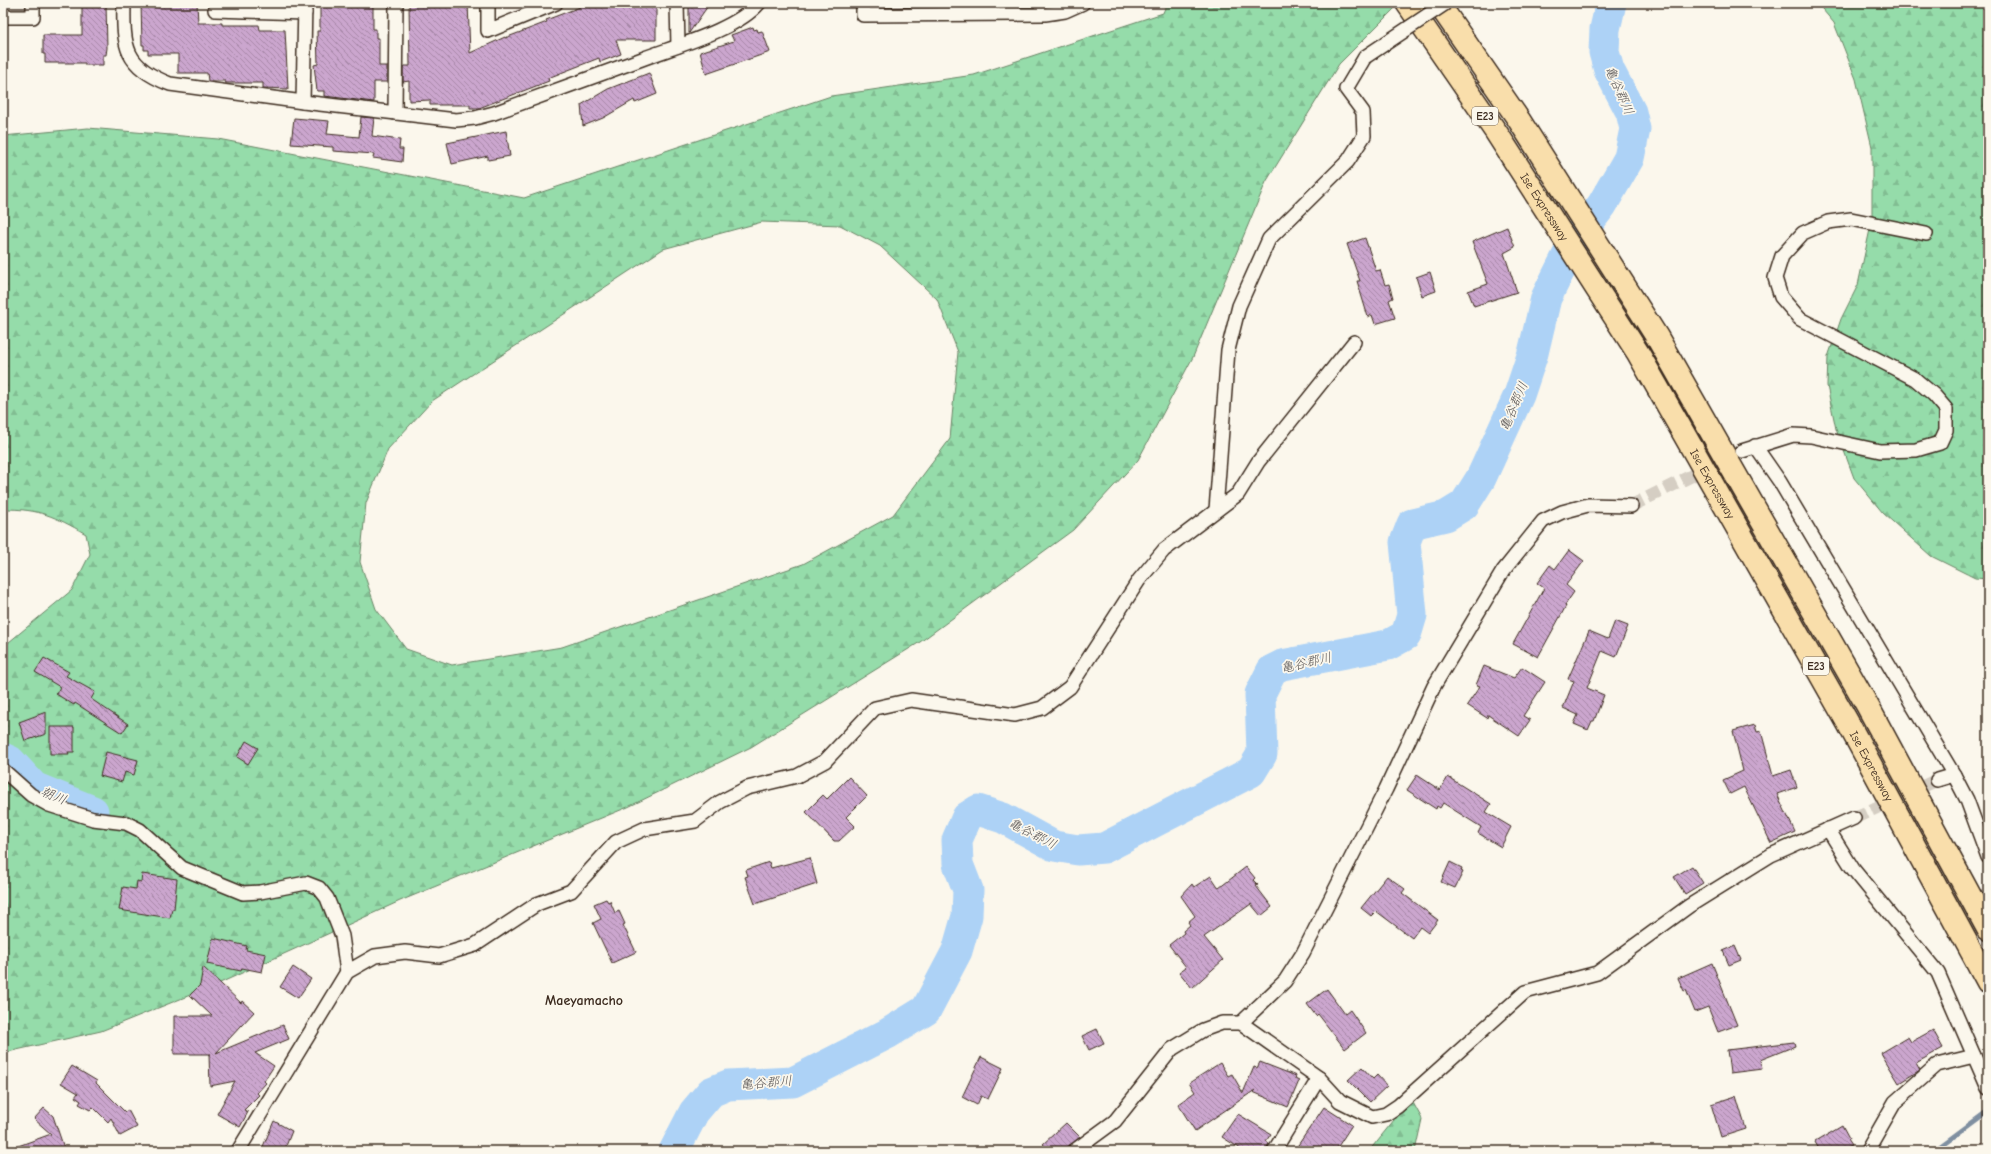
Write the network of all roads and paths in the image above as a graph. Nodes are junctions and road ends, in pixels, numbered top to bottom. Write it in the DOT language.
graph roads {
  1 [pos="33,3"];
  2 [pos="124,3"];
  3 [pos="215,3"];
  4 [pos="396,3"];
  5 [pos="488,3"];
  6 [pos="556,3"];
  7 [pos="677,3"];
  8 [pos="759,3"];
  9 [pos="862,3"];
  10 [pos="1083,3"];
  11 [pos="1407,3"];
  12 [pos="1438,3"];
  13 [pos="1446,3"];
  14 [pos="305,8"];
  15 [pos="954,8"];
  16 [pos="1045,8"];
  17 [pos="3,17"];
  18 [pos="678,46"];
  19 [pos="303,102"];
  20 [pos="395,113"];
  21 [pos="1926,234"];
  22 [pos="1354,342"];
  23 [pos="1755,446"];
  24 [pos="1742,450"];
  25 [pos="1631,506"];
  26 [pos="1216,510"];
  27 [pos="3,770"];
  28 [pos="1954,775"];
  29 [pos="1937,780"];
  30 [pos="1854,818"];
  31 [pos="1828,829"];
  32 [pos="1988,857"];
  33 [pos="1988,929"];
  34 [pos="347,972"];
  35 [pos="1988,982"];
  36 [pos="1242,1023"];
  37 [pos="1974,1056"];
  38 [pos="1318,1078"];
  39 [pos="1988,1088"];
  40 [pos="238,1151"];
  41 [pos="1074,1151"];
  42 [pos="1274,1151"];
  43 [pos="1866,1151"];
  1 -- 17 [label="street"];
  2 -- 19 [label="street"];
  3 -- 14 [label="street"];
  4 -- 20 [label="street"];
  5 -- 6 [label="street"];
  7 -- 18 [label="street"];
  8 -- 18 [label="street"];
  9 -- 15 [label="street"];
  10 -- 16 [label="street"];
  11 -- 35 [label="highway, Ise Expressway / E23"];
  12 -- 33 [label="highway, Ise Expressway / E23"];
  13 -- 26 [label="street, bridge"];
  14 -- 19 [label="street"];
  15 -- 16 [label="street"];
  18 -- 20 [label="street"];
  19 -- 20 [label="street"];
  21 -- 23 [label="street"];
  22 -- 26 [label="street"];
  23 -- 24 [label="street"];
  23 -- 28 [label="street"];
  25 -- 36 [label="street"];
  26 -- 34 [label="street"];
  27 -- 34 [label="street"];
  28 -- 29 [label="street"];
  28 -- 32 [label="street"];
  30 -- 31 [label="street"];
  31 -- 37 [label="street"];
  31 -- 38 [label="street"];
  34 -- 40 [label="street"];
  36 -- 38 [label="street"];
  36 -- 41 [label="street"];
  37 -- 39 [label="street"];
  37 -- 43 [label="street"];
  38 -- 42 [label="street"];
}
